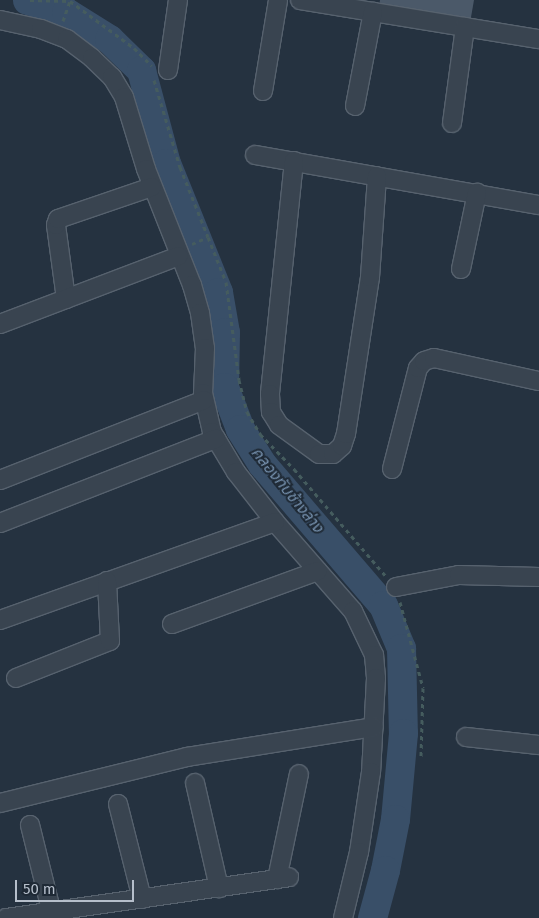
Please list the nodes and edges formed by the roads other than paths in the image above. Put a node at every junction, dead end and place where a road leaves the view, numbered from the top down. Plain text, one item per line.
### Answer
1 (178, 0) edge
2 (278, 0) edge
3 (300, 0) edge
4 (373, 12) junction
5 (0, 20) edge
6 (465, 27) junction
7 (539, 39) edge
8 (158, 71) road end
9 (263, 91) dead end
10 (355, 106) dead end
11 (452, 123) dead end
12 (255, 154) dead end
13 (294, 161) junction
14 (377, 176) junction
15 (152, 187) junction
16 (477, 193) junction
17 (539, 205) edge
18 (182, 251) junction
19 (461, 268) dead end
20 (66, 298) junction
21 (0, 324) edge
22 (539, 381) edge
23 (204, 400) junction
24 (216, 439) junction
25 (392, 469) dead end
26 (0, 480) edge
27 (274, 522) junction
28 (0, 523) edge
29 (318, 571) junction
30 (539, 577) edge
31 (107, 581) junction
32 (396, 587) road end
33 (0, 620) edge
34 (172, 624) dead end
35 (16, 678) dead end
36 (374, 727) junction
37 (466, 737) dead end
38 (539, 746) edge
39 (299, 774) dead end
40 (196, 783) dead end
41 (0, 803) edge
42 (118, 804) dead end
43 (30, 825) dead end
44 (219, 888) junction
45 (142, 899) junction
46 (51, 910) junction
47 (6, 918) edge
48 (343, 918) edge

1 - 8 street
2 - 9 street
3 - 4 street
4 - 6 street
4 - 10 street
5 - 15 street
6 - 7 street
6 - 11 street
12 - 13 street
13 - 14 street
13 - 14 street
14 - 16 street
15 - 18 street
15 - 20 street
16 - 17 street
16 - 19 street
18 - 20 street
18 - 23 street
20 - 21 street
22 - 25 street
23 - 24 street
23 - 26 street
24 - 27 street
24 - 28 street
27 - 29 street
27 - 31 street
29 - 34 street
29 - 36 street
30 - 32 street
31 - 33 street
31 - 35 street
36 - 41 street
36 - 48 street
37 - 38 street
39 - 44 street
40 - 44 street
42 - 45 street
43 - 46 street
44 - 45 street
45 - 46 street
46 - 47 street

